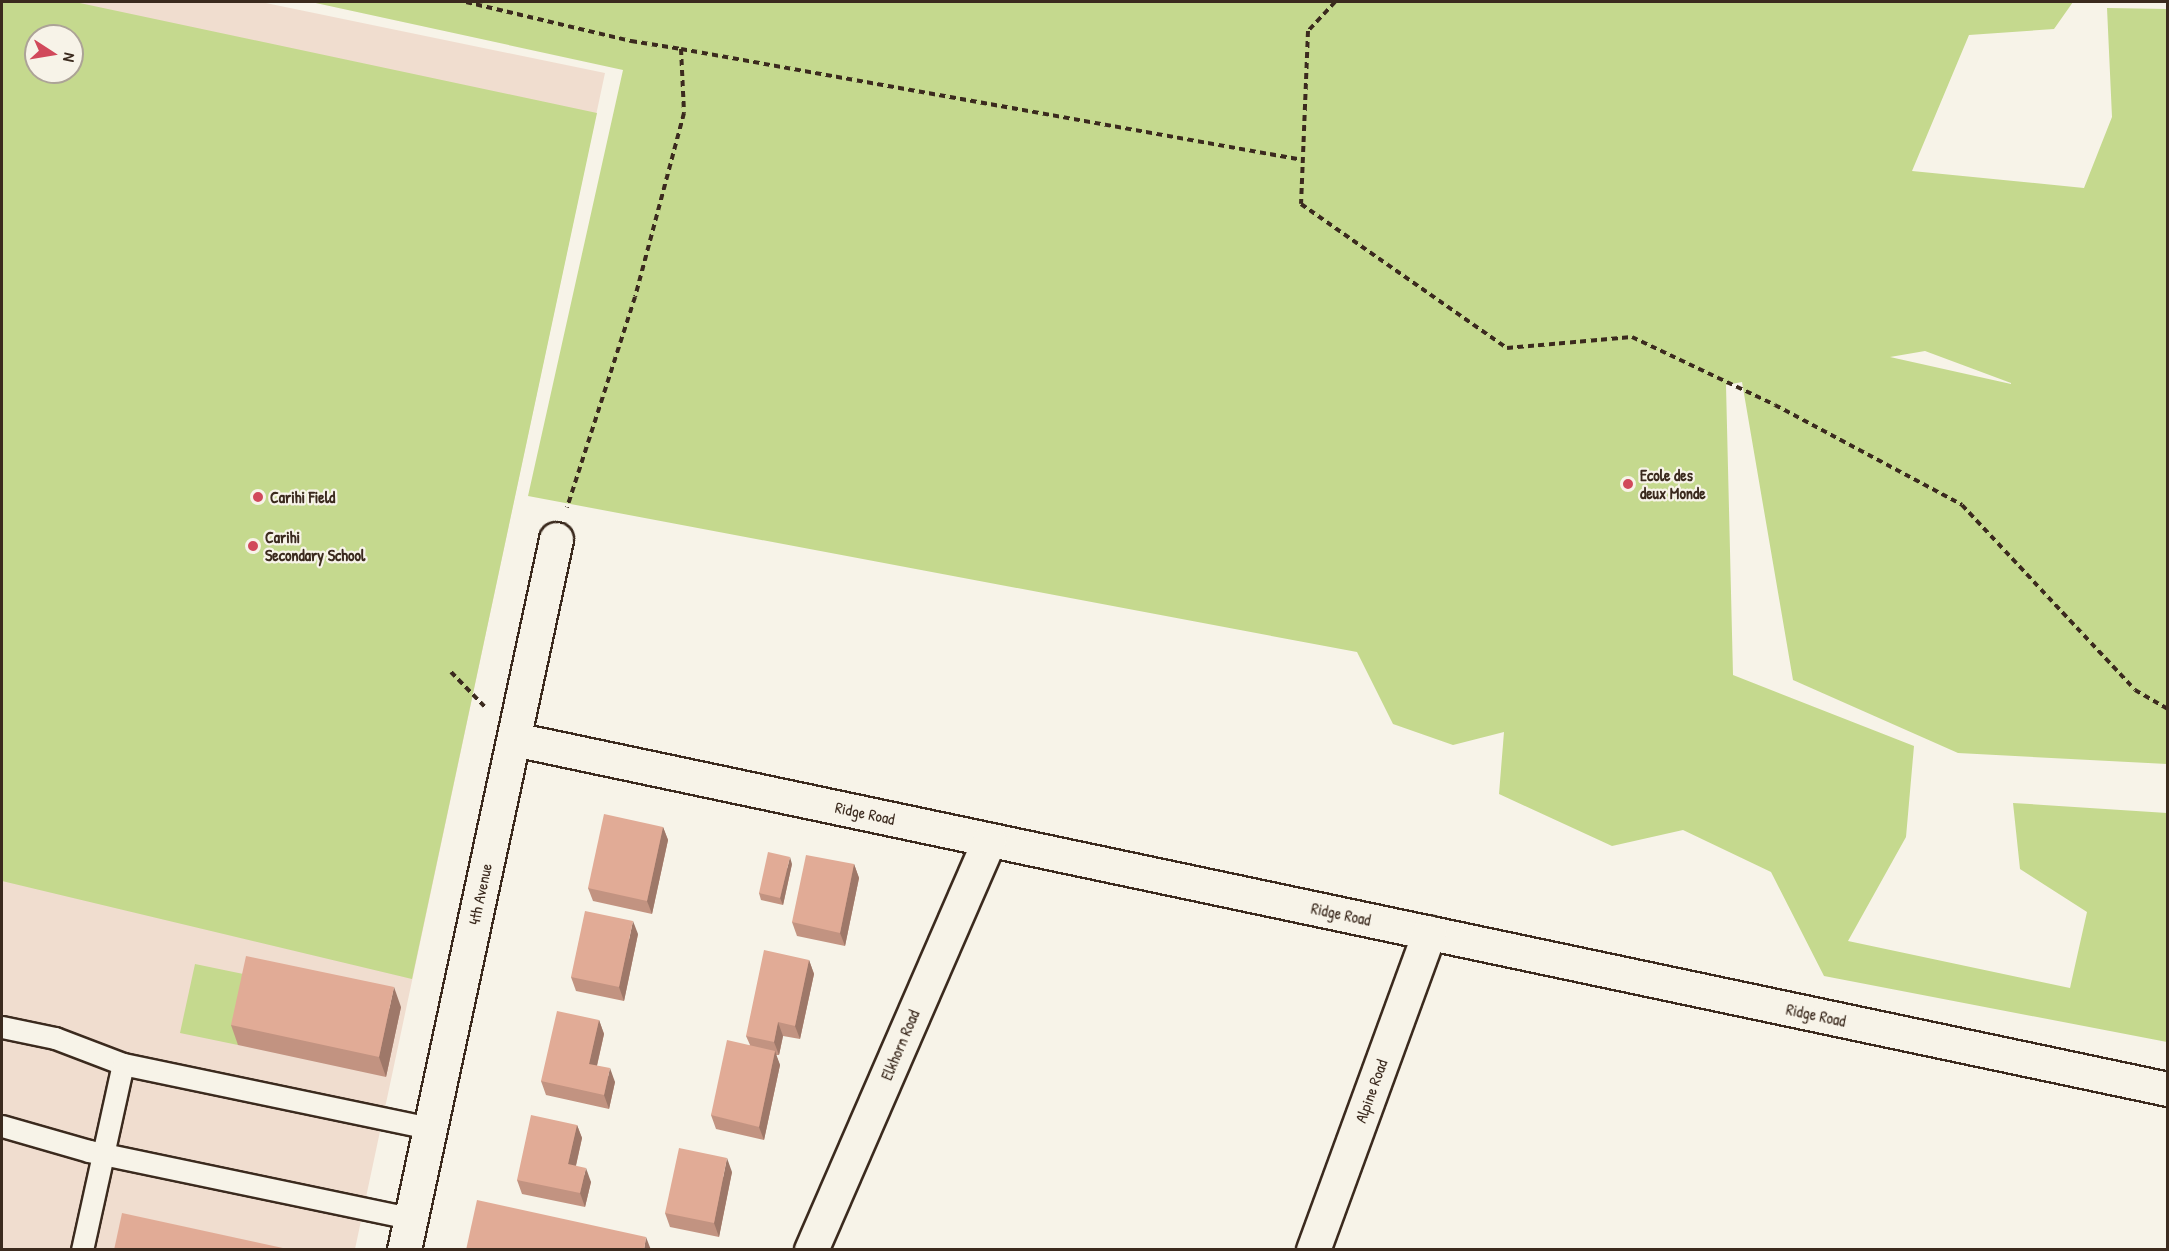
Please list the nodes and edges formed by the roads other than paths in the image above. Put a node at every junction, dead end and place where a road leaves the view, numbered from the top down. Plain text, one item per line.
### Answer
1 (556, 539) road end
2 (514, 739) junction
3 (989, 840) junction
4 (1429, 933) junction
5 (2, 1027) edge
6 (123, 1064) junction
7 (2168, 1089) edge
8 (2, 1126) edge
9 (430, 1128) junction
10 (103, 1153) junction
11 (407, 1234) edge
12 (82, 1250) edge
13 (811, 1250) edge
14 (1313, 1250) edge

1 - 2 street, 4th Avenue
2 - 3 street, Ridge Road
2 - 9 street, 4th Avenue
3 - 4 street, Ridge Road
3 - 13 street, Elkhorn Road
4 - 7 street, Ridge Road
4 - 14 street, Alpine Road
5 - 6 lane
6 - 9 lane
6 - 10 lane
8 - 10 lane
9 - 11 street, 4th Avenue
10 - 11 lane
10 - 12 lane

